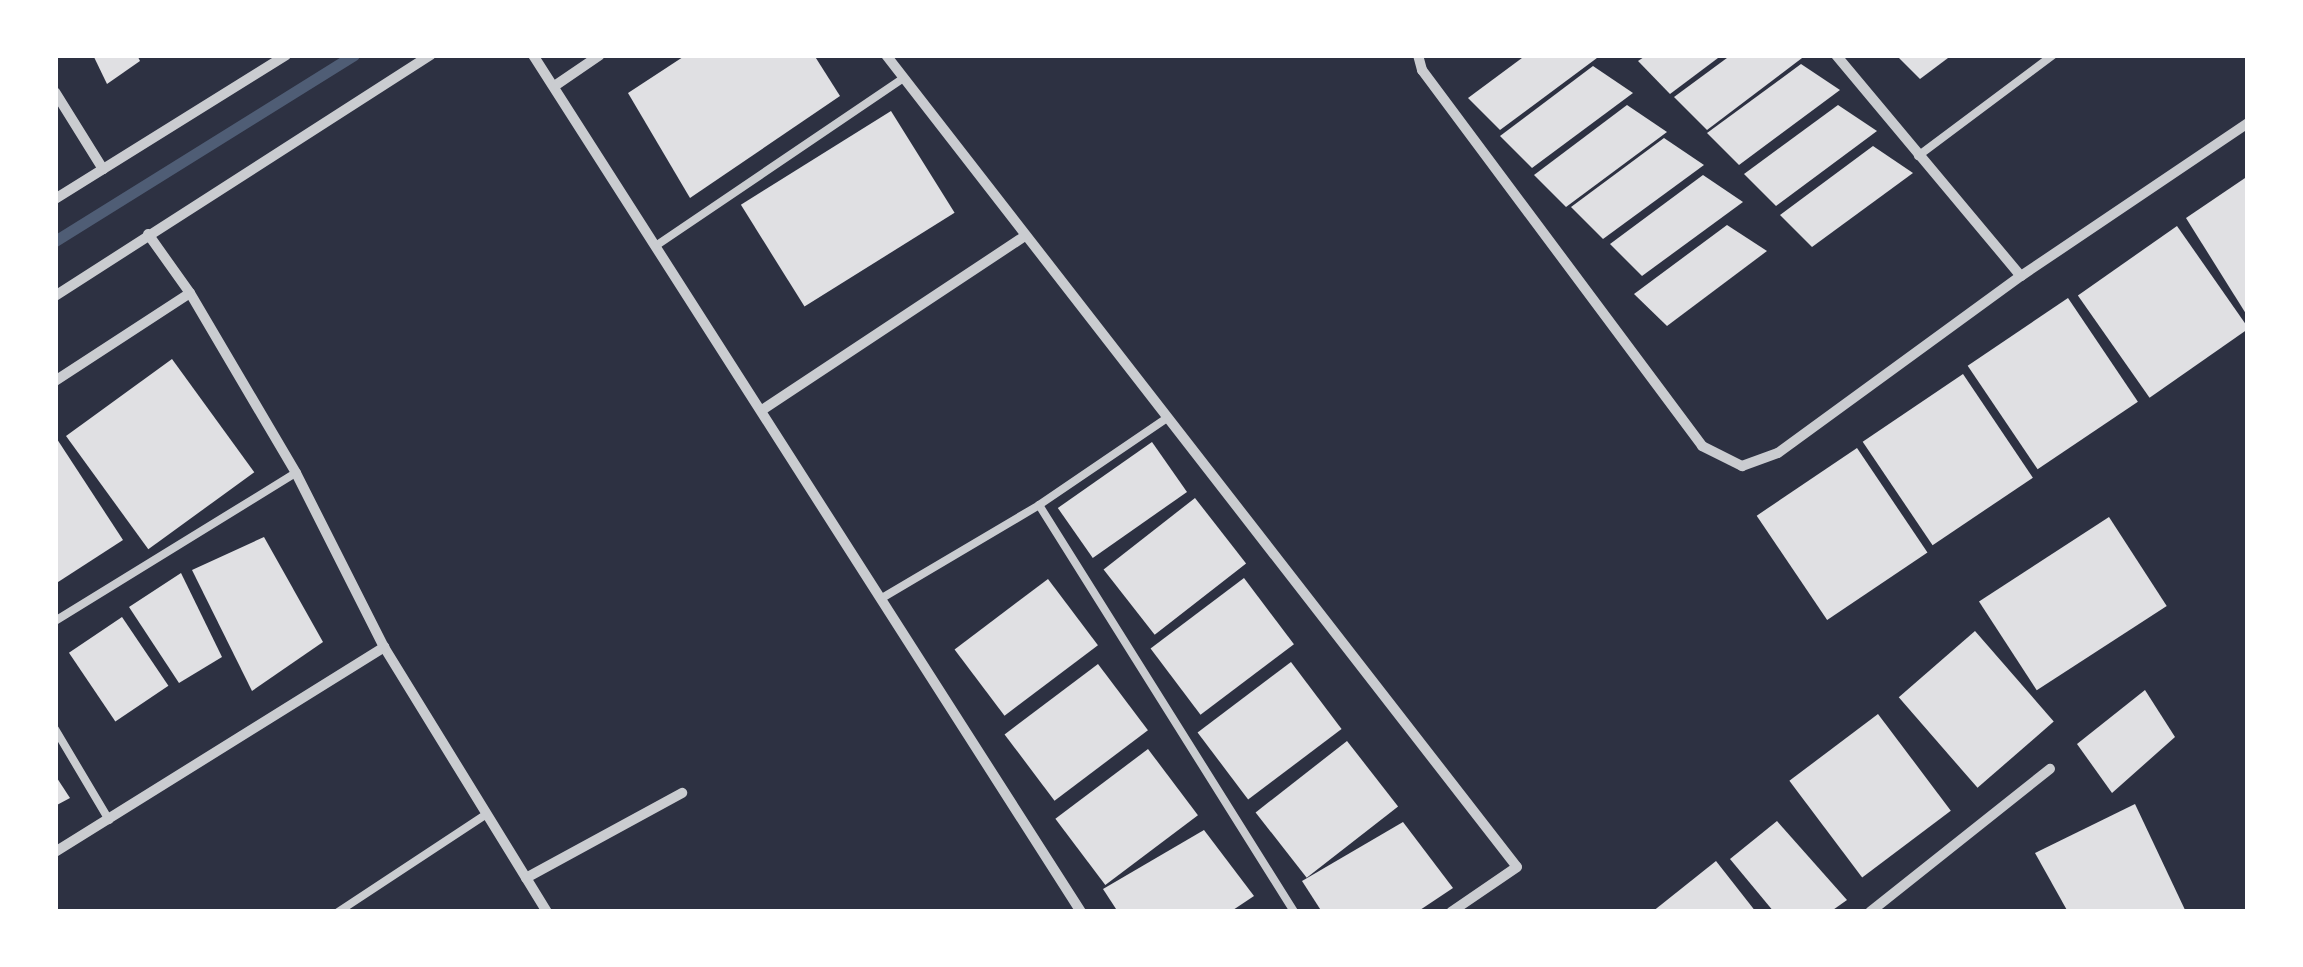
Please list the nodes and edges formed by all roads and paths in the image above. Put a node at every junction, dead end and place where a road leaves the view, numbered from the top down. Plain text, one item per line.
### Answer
1 (286, 55) edge
2 (432, 55) edge
3 (534, 55) edge
4 (600, 55) edge
5 (886, 55) edge
6 (1418, 55) edge
7 (1836, 55) edge
8 (2053, 55) edge
9 (902, 78) junction
10 (556, 85) junction
11 (55, 92) edge
12 (2248, 123) edge
13 (1918, 156) junction
14 (103, 169) junction
15 (55, 199) edge
16 (148, 234) junction
17 (1025, 236) junction
18 (658, 245) junction
19 (2021, 276) junction
20 (190, 293) junction
21 (55, 296) edge
22 (55, 380) edge
23 (762, 410) junction
24 (1167, 418) junction
25 (296, 473) junction
26 (1039, 506) junction
27 (882, 598) junction
28 (55, 621) edge
29 (384, 647) junction
30 (55, 729) edge
31 (2050, 768) dead end
32 (682, 793) dead end
33 (485, 815) junction
34 (109, 820) junction
35 (55, 852) edge
36 (526, 878) junction
37 (338, 912) edge
38 (547, 912) edge
39 (1080, 912) edge
40 (1294, 912) edge
41 (1451, 912) edge
42 (1870, 912) edge

1 - 14 street
2 - 16 street
3 - 10 street
4 - 10 street
5 - 9 street
6 - 19 street
7 - 13 street
8 - 13 lane
9 - 17 street
9 - 18 lane
10 - 18 street
11 - 14 street
12 - 19 street
13 - 19 street
14 - 15 street
16 - 20 street
16 - 21 street
17 - 23 street
17 - 24 street
18 - 23 street
20 - 22 street
20 - 25 street
23 - 27 street
24 - 26 lane
24 - 41 street
25 - 28 lane
25 - 29 street
26 - 27 lane
26 - 40 lane
27 - 39 street
29 - 33 street
29 - 34 street
30 - 34 lane
31 - 42 street
32 - 36 street
33 - 36 street
33 - 37 lane
34 - 35 street
36 - 38 street

